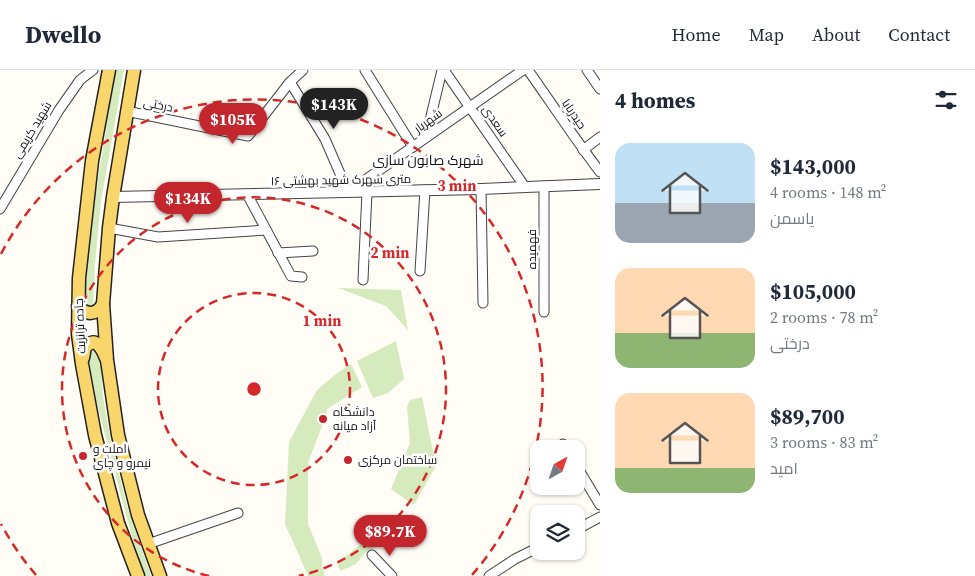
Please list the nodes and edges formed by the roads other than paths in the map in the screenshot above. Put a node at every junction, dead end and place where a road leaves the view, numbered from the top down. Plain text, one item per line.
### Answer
1 (93, 70) edge
2 (109, 70) edge
3 (134, 70) edge
4 (303, 70) edge
5 (365, 70) edge
6 (443, 70) edge
7 (523, 70) edge
8 (528, 70) edge
9 (588, 70) edge
10 (290, 82) junction
11 (600, 89) edge
12 (470, 107) junction
13 (126, 111) junction
14 (426, 137) junction
15 (600, 138) edge
16 (413, 147) junction
17 (583, 150) junction
18 (600, 172) edge
19 (600, 184) edge
20 (544, 186) junction
21 (525, 187) junction
22 (425, 190) junction
23 (481, 190) junction
24 (348, 192) junction
25 (367, 192) junction
26 (247, 194) junction
27 (113, 197) junction
28 (0, 210) edge
29 (109, 228) junction
30 (266, 230) junction
31 (313, 251) dead end
32 (278, 253) junction
33 (420, 271) dead end
34 (302, 277) dead end
35 (363, 280) dead end
36 (483, 303) dead end
37 (103, 304) junction
38 (78, 306) junction
39 (544, 312) dead end
40 (107, 360) junction
41 (82, 364) junction
42 (585, 480) edge
43 (600, 505) edge
44 (238, 514) dead end
45 (600, 517) edge
46 (585, 525) edge
47 (148, 544) junction
48 (530, 551) edge
49 (372, 555) dead end
50 (138, 576) edge
51 (160, 576) edge
52 (392, 576) edge
53 (489, 576) edge

1 - 28 street, شهید کریمی
2 - 38 main road, جاده ترانزیت
3 - 13 main road, جاده ترانزیت
4 - 10 street, درختی
5 - 16 street
6 - 12 street, سعدی
6 - 14 street
7 - 12 street, شهریار
8 - 17 street, حیدربابا
9 - 11 street
10 - 13 street, درختی
10 - 24 street
12 - 14 street, شهریار
12 - 21 street, سعدی
13 - 27 main road, جاده ترانزیت
14 - 16 street, شهریار
15 - 17 street
16 - 24 street, شهریار
17 - 18 street, حیدربابا
19 - 20 street, ۱۶ متری شهرک شهيد بهشتی
20 - 21 street, ۱۶ متری شهرک شهيد بهشتی
20 - 39 street, فهمیده
21 - 23 street, ۱۶ متری شهرک شهيد بهشتی
22 - 23 street, ۱۶ متری شهرک شهيد بهشتی
22 - 25 street, ۱۶ متری شهرک شهيد بهشتی
22 - 33 street
23 - 36 street
24 - 25 street, ۱۶ متری شهرک شهيد بهشتی
24 - 26 street, ۱۶ متری شهرک شهيد بهشتی
25 - 35 street
26 - 27 street, ۱۶ متری شهرک شهيد بهشتی
26 - 30 street
27 - 29 main road, جاده ترانزیت
29 - 30 street
29 - 37 main road, جاده ترانزیت
30 - 32 street
31 - 32 street
32 - 34 street
37 - 38 main road
37 - 40 main road, جاده ترانزیت
38 - 41 main road, جاده ترانزیت
40 - 41 main road
40 - 47 main road, جاده ترانزیت
41 - 50 main road, جاده ترانزیت
42 - 43 street
44 - 47 street
45 - 46 street
47 - 51 main road, جاده ترانزیت
48 - 53 street
49 - 52 street

